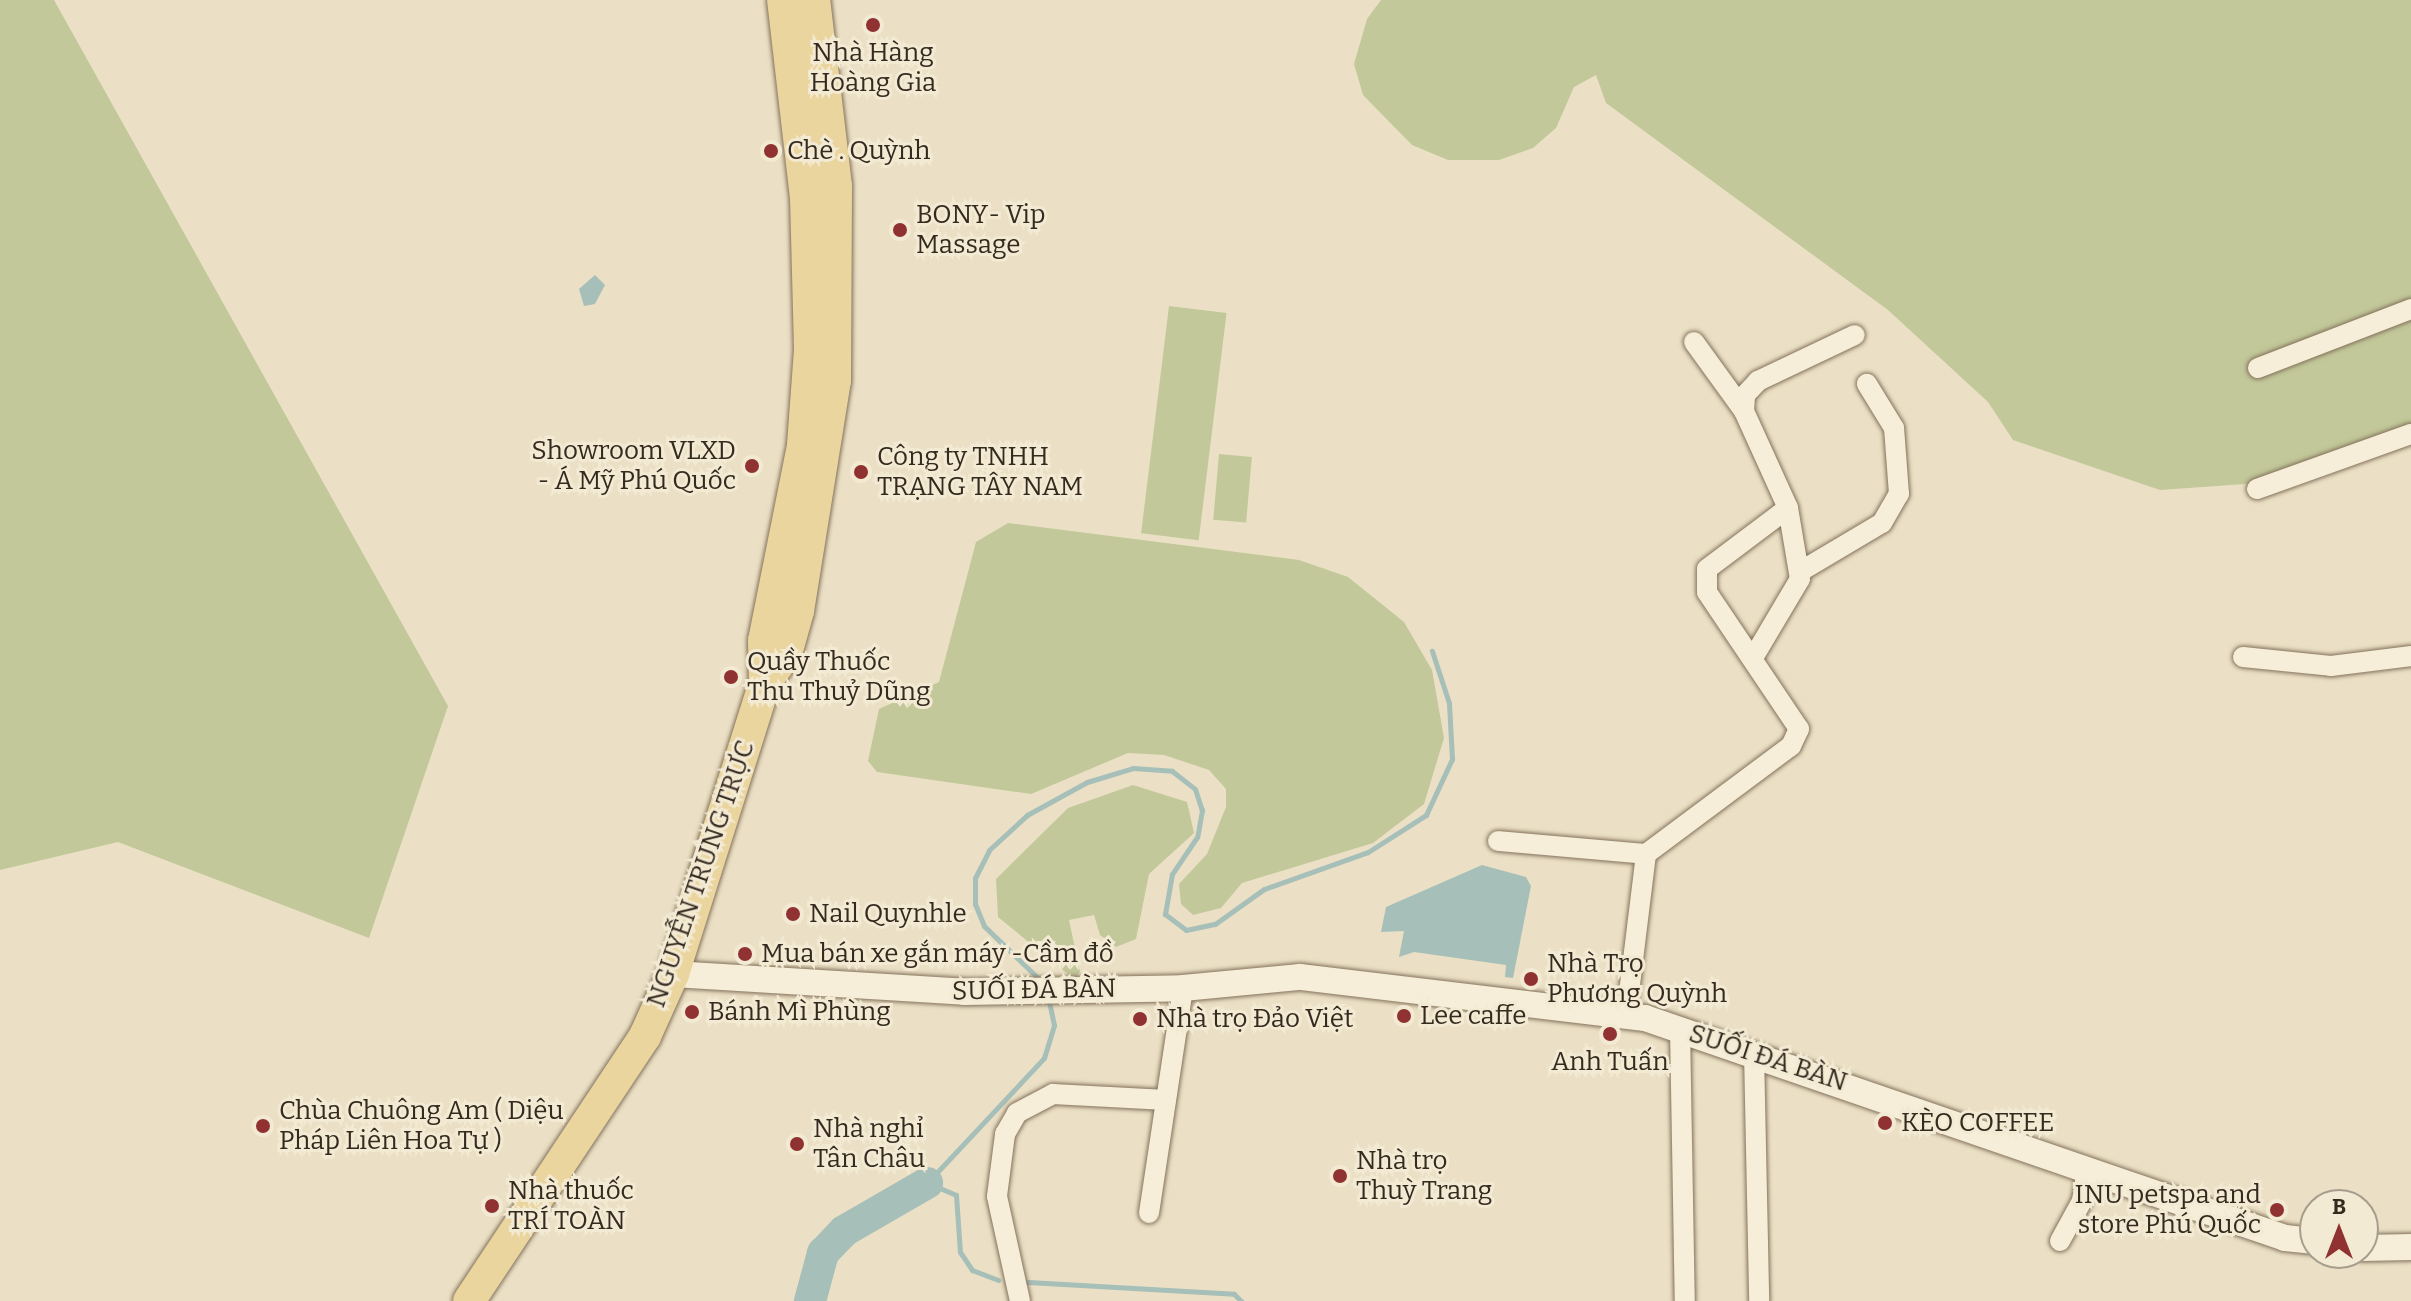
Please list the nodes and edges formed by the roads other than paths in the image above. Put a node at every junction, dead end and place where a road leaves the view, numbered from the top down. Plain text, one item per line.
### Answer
1 (783, 0) edge
2 (814, 0) edge
3 (2411, 309) edge
4 (1855, 335) dead end
5 (1694, 342) dead end
6 (2258, 368) dead end
7 (1867, 384) dead end
8 (1744, 411) junction
9 (2411, 434) edge
10 (2257, 489) dead end
11 (1788, 508) junction
12 (1801, 571) junction
13 (2411, 656) edge
14 (2243, 657) dead end
15 (1753, 658) junction
16 (765, 682) junction
17 (1498, 841) dead end
18 (1646, 854) junction
19 (673, 974) junction
20 (1183, 988) junction
21 (1626, 1017) junction
22 (1680, 1028) junction
23 (1754, 1052) junction
24 (1166, 1100) junction
25 (2087, 1170) junction
26 (1149, 1213) dead end
27 (2299, 1239) edge
28 (2060, 1241) dead end
29 (2411, 1247) edge
30 (2379, 1248) edge
31 (469, 1301) edge
32 (1020, 1301) edge
33 (1685, 1301) edge
34 (1759, 1301) edge

1 - 16 main road, NGUYỄN TRUNG TRỰC
2 - 16 main road, NGUYỄN TRUNG TRỰC
3 - 6 street
4 - 8 street
5 - 8 street
7 - 12 street
8 - 11 street
9 - 10 street
11 - 12 street
11 - 15 street
12 - 15 street
13 - 14 street
15 - 18 street
16 - 19 main road, NGUYỄN TRUNG TRỰC
17 - 18 street
18 - 21 street
19 - 20 street, SUỐI ĐÁ BÀN
19 - 31 main road, NGUYỄN TRUNG TRỰC
20 - 21 street, SUỐI ĐÁ BÀN
20 - 24 street
21 - 22 street, SUỐI ĐÁ BÀN
22 - 23 street, SUỐI ĐÁ BÀN
22 - 33 street
23 - 25 street, SUỐI ĐÁ BÀN
23 - 34 street
24 - 26 street
24 - 32 street
25 - 27 street, SUỐI ĐÁ BÀN
25 - 28 street
29 - 30 street

